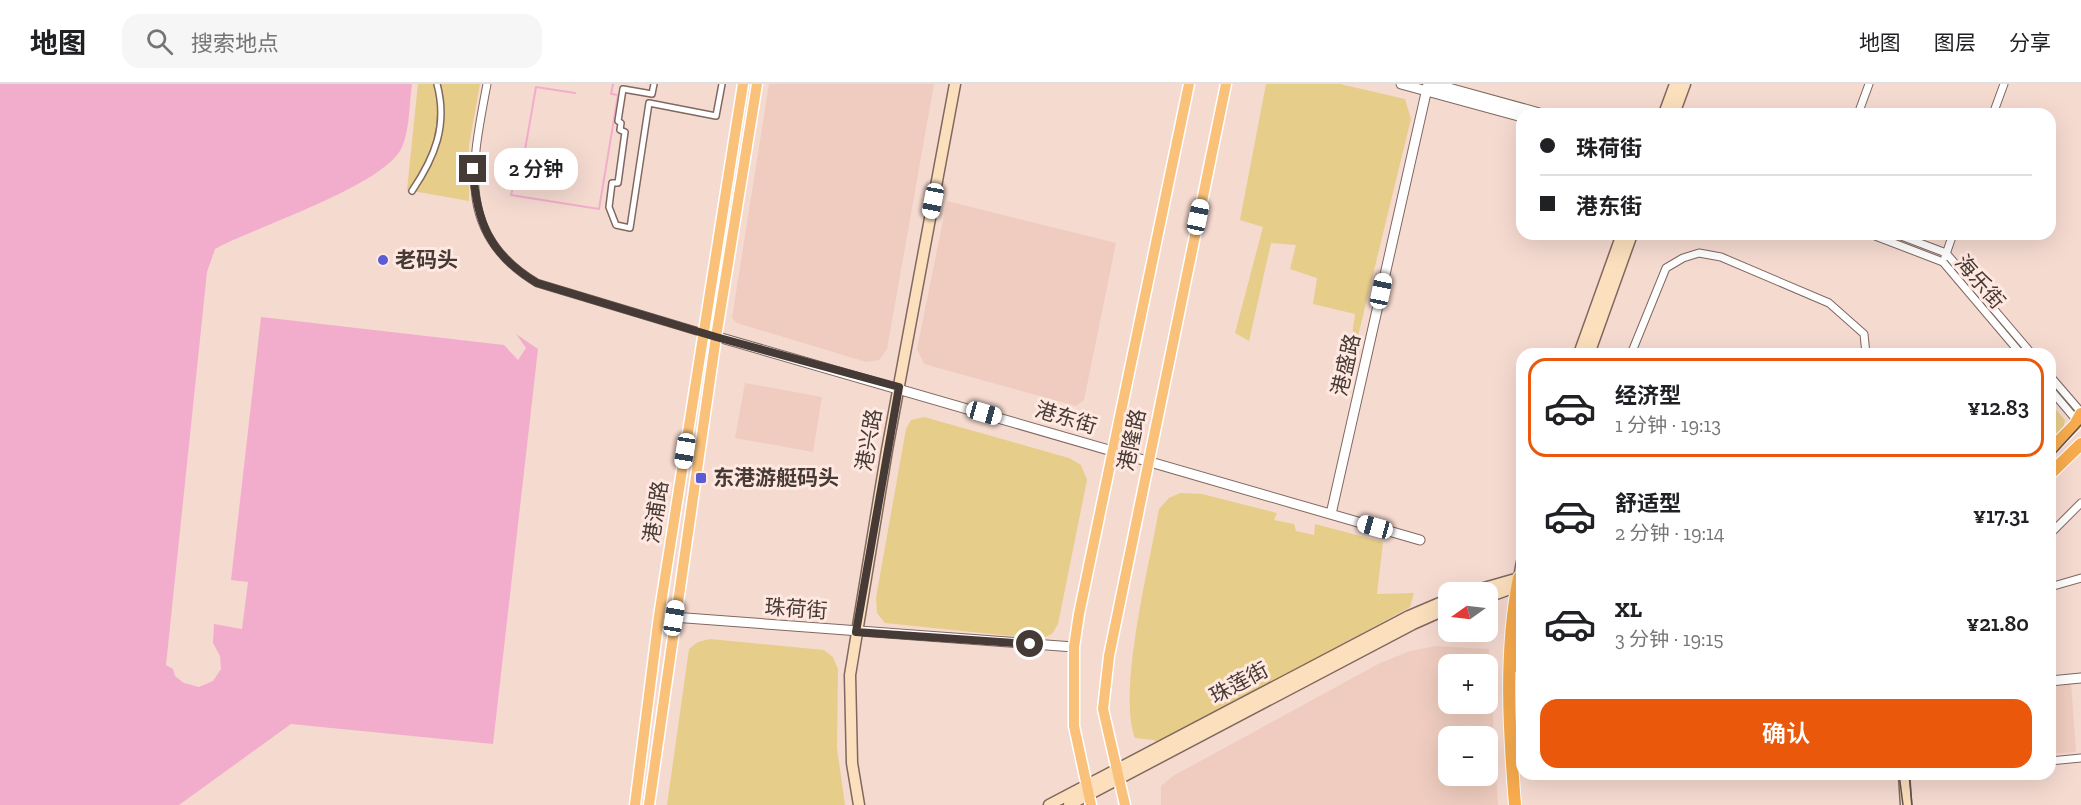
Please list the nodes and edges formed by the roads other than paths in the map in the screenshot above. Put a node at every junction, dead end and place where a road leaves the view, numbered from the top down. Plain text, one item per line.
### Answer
1 (436, 84) edge
2 (487, 84) edge
3 (654, 84) edge
4 (723, 84) edge
5 (743, 84) edge
6 (757, 84) edge
7 (955, 84) edge
8 (1189, 84) edge
9 (1226, 84) edge
10 (1401, 84) edge
11 (1675, 84) edge
12 (1685, 84) edge
13 (1869, 84) edge
14 (2004, 84) edge
15 (1430, 86) edge
16 (1519, 108) edge
17 (1666, 108) edge
18 (1676, 108) edge
19 (1860, 108) edge
20 (1995, 108) edge
21 (1516, 115) edge
22 (412, 191) dead end
23 (1620, 240) edge
24 (1630, 240) edge
25 (1886, 240) edge
26 (1912, 240) edge
27 (1951, 240) edge
28 (1946, 253) junction
29 (1943, 262) junction
30 (703, 333) junction
31 (716, 337) junction
32 (1581, 348) edge
33 (1591, 348) edge
34 (1633, 348) edge
35 (1865, 348) edge
36 (2016, 348) edge
37 (2027, 348) edge
38 (2056, 384) edge
39 (899, 387) junction
40 (2056, 395) edge
41 (2080, 418) edge
42 (2056, 444) edge
43 (2081, 444) edge
44 (1112, 451) junction
45 (1147, 461) junction
46 (2056, 468) edge
47 (2081, 503) edge
48 (1330, 514) junction
49 (2056, 528) edge
50 (1420, 540) dead end
51 (2081, 579) edge
52 (1516, 583) edge
53 (1516, 584) edge
54 (2056, 585) edge
55 (1498, 586) edge
56 (1498, 592) edge
57 (1516, 598) edge
58 (1438, 603) edge
59 (1438, 613) edge
60 (659, 616) junction
61 (674, 618) junction
62 (856, 632) junction
63 (1074, 647) junction
64 (2081, 678) edge
65 (2056, 680) edge
66 (2081, 758) edge
67 (2056, 760) edge
68 (1118, 774) junction
69 (1522, 780) edge
70 (1904, 780) edge
71 (1089, 795) edge
72 (635, 805) edge
73 (649, 805) edge
74 (859, 805) edge
75 (1049, 805) edge
76 (1069, 805) edge
77 (1125, 805) edge
78 (1515, 805) edge
79 (1523, 805) edge
80 (1906, 805) edge

1 - 22 street
2 - 30 street, 港东街
3 - 4 street
5 - 30 main road, 港浦路
6 - 31 main road, 港浦路
7 - 39 main road, 港兴路
8 - 44 main road, 港隆路
9 - 45 main road, 港隆路
10 - 15 street
11 - 17 main road
12 - 18 main road
13 - 19 street
14 - 20 street
15 - 16 street
15 - 21 street
15 - 48 street, 港盛路
23 - 32 main road
24 - 33 main road
25 - 29 street, 海乐街
26 - 28 street, 海乐街
27 - 28 street
28 - 29 street
28 - 37 street, 海乐街
29 - 36 street, 海乐街
30 - 31 street, 港东街
30 - 60 main road, 港浦路
31 - 39 street, 港东街
31 - 61 main road, 港浦路
34 - 35 street
38 - 41 street
39 - 44 street, 港东街
39 - 62 main road, 港兴路
40 - 41 street
41 - 42 highway
43 - 46 highway
44 - 45 street, 港东街
44 - 63 main road, 港隆路
45 - 48 street, 港东街
45 - 68 main road, 港隆路
47 - 49 street
48 - 50 street, 港东街
51 - 54 street
52 - 55 main road
53 - 56 main road
57 - 78 highway
58 - 68 main road, 珠莲街
59 - 68 main road, 珠莲街
60 - 61 street, 珠荷街
60 - 72 main road, 港浦路
61 - 62 street, 珠荷街
61 - 73 main road, 港浦路
62 - 63 street, 珠荷街
62 - 74 main road, 港兴路
63 - 71 main road, 港隆路
64 - 65 street
66 - 67 street
68 - 71 main road, 珠莲街
68 - 77 main road, 港隆路
69 - 79 highway
70 - 80 main road
71 - 75 main road, 珠莲街
71 - 76 main road, 珠莲街

